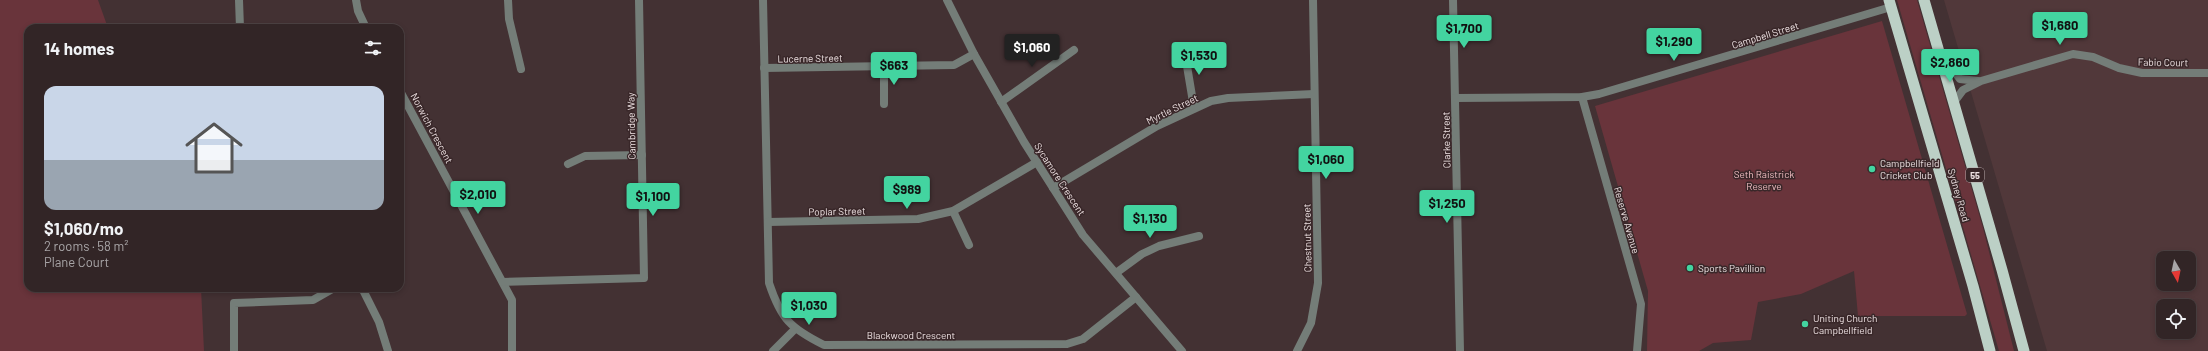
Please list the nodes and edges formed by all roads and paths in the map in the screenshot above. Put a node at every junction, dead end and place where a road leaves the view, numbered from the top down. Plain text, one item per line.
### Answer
1 (239, 0) edge
2 (356, 0) edge
3 (508, 0) edge
4 (639, 0) edge
5 (763, 0) edge
6 (947, 0) edge
7 (1313, 0) edge
8 (1453, 0) edge
9 (1924, 0) edge
10 (1890, 4) edge
11 (240, 24) edge
12 (364, 24) edge
13 (1184, 48) dead end
14 (1074, 50) dead end
15 (1939, 50) junction
16 (974, 54) junction
17 (884, 67) junction
18 (764, 68) junction
19 (521, 69) dead end
20 (2208, 73) edge
21 (1981, 81) junction
22 (1314, 94) junction
23 (1582, 97) junction
24 (404, 98) edge
25 (1455, 98) junction
26 (1001, 102) junction
27 (1954, 102) junction
28 (884, 104) dead end
29 (1194, 108) junction
30 (642, 155) junction
31 (1037, 162) junction
32 (568, 164) dead end
33 (1053, 188) junction
34 (952, 210) junction
35 (768, 222) junction
36 (1199, 236) dead end
37 (969, 245) dead end
38 (1116, 273) junction
39 (503, 282) junction
40 (327, 292) edge
41 (364, 292) edge
42 (1136, 297) junction
43 (795, 329) junction
44 (234, 351) edge
45 (388, 351) edge
46 (512, 351) edge
47 (773, 351) edge
48 (1182, 351) edge
49 (1298, 351) edge
50 (1460, 351) edge
51 (1637, 351) edge
52 (1990, 351) edge
53 (2024, 351) edge

1 - 11 street
2 - 12 street
3 - 19 street
4 - 30 street, Cambridge Way
5 - 18 street, Blackwood Crescent
6 - 16 street, Sycamore Crescent
7 - 22 street, Chestnut Street
8 - 25 street, Clarke Street
9 - 15 highway, 55
10 - 23 street, Campbell Street
10 - 52 highway, Sydney Road
13 - 29 street
14 - 26 street
15 - 21 street, Fabio Court
15 - 27 highway, 55
16 - 17 street, Lucerne Street
16 - 26 street, Sycamore Crescent
17 - 18 street, Lucerne Street
17 - 28 street
18 - 35 street, Blackwood Crescent
20 - 21 street, Fabio Court
21 - 27 street, Fabio Court
22 - 29 street, Myrtle Street
22 - 49 street, Chestnut Street
23 - 25 street, Campbell Street
23 - 51 street, Reserve Avenue
24 - 39 street, Norwich Crescent
25 - 50 street, Clarke Street
26 - 31 street, Sycamore Crescent
27 - 53 highway, 55
29 - 33 street, Myrtle Street
30 - 32 street
30 - 39 street, Cambridge Way
31 - 33 street, Sycamore Crescent
31 - 34 street, Poplar Street
33 - 38 street, Sycamore Crescent
34 - 35 street, Poplar Street
34 - 37 street
35 - 43 street, Blackwood Crescent
36 - 38 street
38 - 42 street, Sycamore Crescent
39 - 46 street, Norwich Crescent
40 - 44 street
41 - 45 street
42 - 43 street, Blackwood Crescent
42 - 48 street, Sycamore Crescent
43 - 47 street

